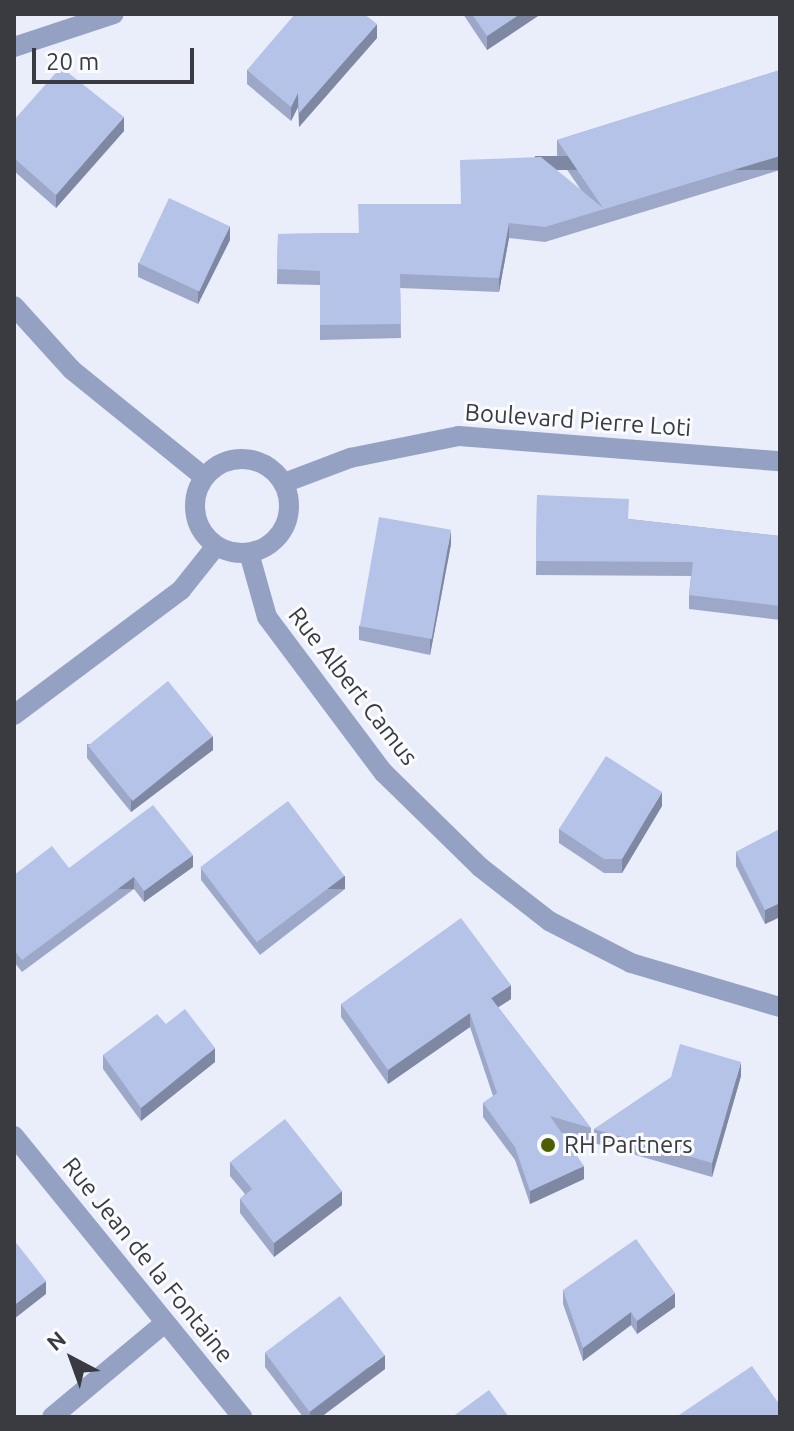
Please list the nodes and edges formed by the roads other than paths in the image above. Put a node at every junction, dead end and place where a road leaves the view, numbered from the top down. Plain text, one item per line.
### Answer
1 (114, 14) edge
2 (14, 47) edge
3 (14, 306) edge
4 (780, 461) edge
5 (204, 477) junction
6 (284, 483) junction
7 (216, 546) junction
8 (249, 553) junction
9 (14, 715) edge
10 (780, 1007) edge
11 (14, 1136) edge
12 (165, 1323) junction
13 (52, 1417) edge
14 (242, 1417) edge

1 - 2 street
3 - 5 street
4 - 6 street, Boulevard Pierre Loti
5 - 6 street
5 - 7 street
6 - 8 street
7 - 8 street
7 - 9 street
8 - 10 street, Rue Albert Camus
11 - 12 street, Rue Jean de la Fontaine
12 - 13 street
12 - 14 street, Rue Jean de la Fontaine

